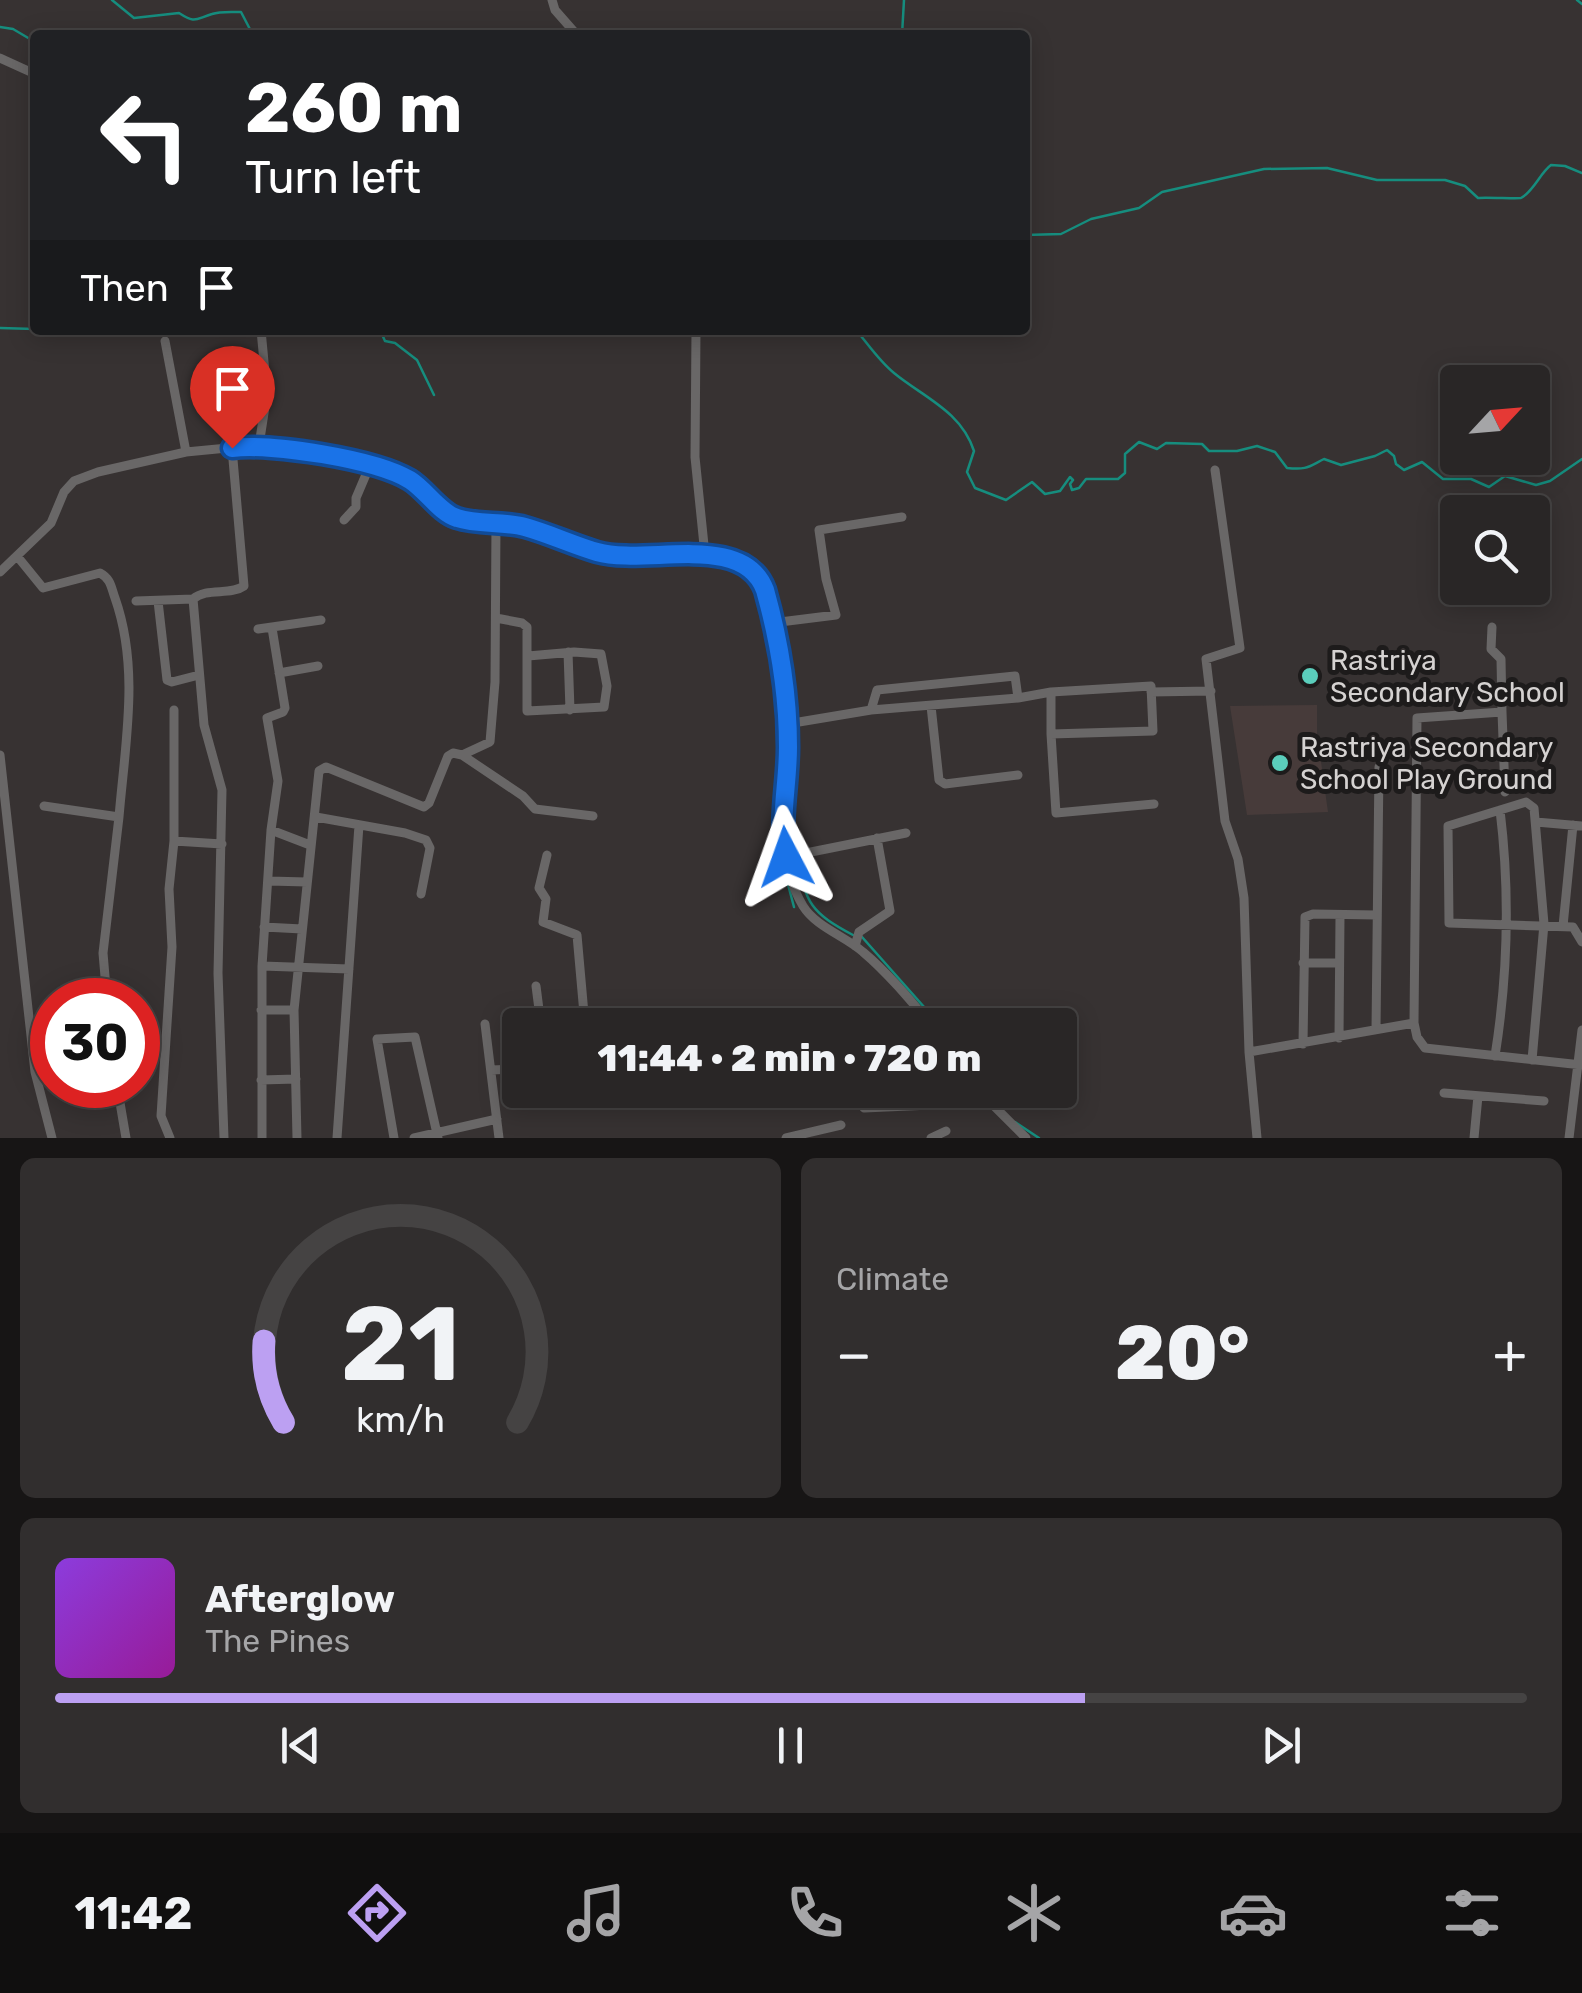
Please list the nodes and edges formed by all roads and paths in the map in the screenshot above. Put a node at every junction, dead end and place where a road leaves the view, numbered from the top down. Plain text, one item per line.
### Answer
1 (552, 0) edge
2 (573, 30) edge
3 (0, 58) edge
4 (30, 72) edge
5 (261, 335) edge
6 (696, 335) edge
7 (165, 341) dead end
8 (259, 445) junction
9 (232, 448) junction
10 (186, 452) junction
11 (370, 465) junction
12 (1215, 470) dead end
13 (902, 517) dead end
14 (344, 520) dead end
15 (496, 522) junction
16 (705, 555) junction
17 (17, 556) junction
18 (0, 572) edge
19 (193, 599) junction
20 (158, 601) junction
21 (136, 602) dead end
22 (496, 618) junction
23 (321, 620) dead end
24 (772, 623) junction
25 (1492, 626) dead end
26 (272, 628) junction
27 (258, 629) dead end
28 (568, 652) junction
29 (528, 656) junction
30 (318, 666) dead end
31 (279, 673) junction
32 (199, 675) junction
33 (1211, 691) junction
34 (1051, 692) junction
35 (1151, 692) junction
36 (1018, 698) junction
37 (931, 706) junction
38 (174, 710) dead end
39 (570, 710) junction
40 (872, 710) junction
41 (1502, 712) junction
42 (787, 724) junction
43 (1051, 734) junction
44 (0, 755) edge
45 (462, 756) junction
46 (1379, 767) dead end
47 (1018, 775) dead end
48 (1505, 792) dead end
49 (1154, 804) dead end
50 (44, 806) dead end
51 (1500, 810) junction
52 (593, 816) dead end
53 (120, 817) junction
54 (316, 818) junction
55 (1536, 822) junction
56 (359, 825) junction
57 (1578, 825) edge
58 (271, 830) junction
59 (906, 833) dead end
60 (877, 838) junction
61 (174, 841) junction
62 (222, 844) junction
63 (310, 845) junction
64 (547, 855) dead end
65 (786, 857) junction
66 (269, 881) junction
67 (307, 882) junction
68 (422, 894) dead end
69 (1377, 915) junction
70 (1340, 916) junction
71 (1507, 924) junction
72 (1544, 924) junction
73 (1562, 926) junction
74 (264, 927) junction
75 (302, 929) junction
76 (1582, 942) edge
77 (854, 946) junction
78 (1339, 963) junction
79 (1303, 964) junction
80 (262, 966) junction
81 (298, 966) junction
82 (349, 969) junction
83 (106, 978) edge
84 (536, 986) dead end
85 (539, 1008) edge
86 (583, 1008) edge
87 (914, 1008) edge
88 (261, 1010) junction
89 (294, 1010) junction
90 (485, 1024) dead end
91 (1414, 1024) junction
92 (1376, 1029) junction
93 (1582, 1030) edge
94 (1338, 1038) junction
95 (1303, 1044) junction
96 (1249, 1052) junction
97 (1496, 1056) junction
98 (1532, 1060) junction
99 (1579, 1065) edge
100 (491, 1070) junction
101 (502, 1070) edge
102 (296, 1078) junction
103 (261, 1080) junction
104 (1444, 1093) dead end
105 (1478, 1096) junction
106 (1544, 1102) dead end
107 (121, 1108) edge
108 (995, 1108) edge
109 (497, 1119) junction
110 (841, 1125) dead end
111 (946, 1131) dead end
112 (438, 1135) edge
113 (52, 1138) edge
114 (126, 1138) edge
115 (170, 1138) edge
116 (224, 1138) edge
117 (262, 1138) edge
118 (297, 1138) edge
119 (337, 1138) edge
120 (394, 1138) edge
121 (414, 1138) edge
122 (500, 1138) edge
123 (786, 1138) edge
124 (931, 1138) edge
125 (1026, 1138) edge
126 (1257, 1138) edge
127 (1474, 1138) edge
128 (1569, 1138) edge

1 - 2 street
3 - 4 street
5 - 8 street
6 - 16 street
7 - 10 street
8 - 9 street
8 - 11 street
9 - 10 street
9 - 19 street
10 - 17 street
11 - 14 street
11 - 15 street
12 - 33 street
13 - 24 street
15 - 16 street
15 - 22 street
16 - 24 street
17 - 18 street
17 - 53 street
19 - 20 street
19 - 32 street
20 - 21 street
20 - 32 street
22 - 29 street
22 - 45 street
23 - 26 street
24 - 42 street
25 - 41 street
26 - 27 street
26 - 31 street
28 - 29 street
28 - 39 street
28 - 39 street
29 - 39 street
30 - 31 street
31 - 58 street
32 - 62 street
33 - 35 street
33 - 96 street
34 - 35 street
34 - 36 street
34 - 43 street
35 - 43 street
36 - 37 street
36 - 40 street
37 - 40 street
37 - 47 street
38 - 61 street
40 - 42 street
41 - 48 street
41 - 91 street
42 - 65 street
43 - 49 street
44 - 113 street
45 - 52 street
45 - 54 street
46 - 69 street
50 - 53 street
51 - 55 street
51 - 71 street
51 - 71 street
53 - 83 street
54 - 56 street
54 - 63 street
55 - 57 street
55 - 72 street
56 - 68 street
56 - 82 street
57 - 73 street
58 - 63 street
58 - 66 street
59 - 60 street
60 - 65 street
60 - 77 street
61 - 62 street
61 - 115 street
62 - 116 street
63 - 67 street
64 - 86 street
65 - 77 street
66 - 67 street
66 - 74 street
67 - 75 street
69 - 70 street
69 - 92 street
70 - 78 street
70 - 79 street
71 - 72 street
71 - 97 street
72 - 73 street
72 - 98 street
73 - 76 street
74 - 75 street
74 - 80 street
75 - 81 street
77 - 87 street
78 - 79 street
78 - 94 street
79 - 95 street
80 - 81 street
80 - 88 street
81 - 82 street
81 - 89 street
82 - 119 street
84 - 85 street
88 - 89 street
88 - 103 street
89 - 102 street
90 - 100 street
91 - 92 street
91 - 97 street
92 - 94 street
93 - 99 street
94 - 95 street
95 - 96 street
96 - 126 street
97 - 98 street
98 - 99 street
99 - 128 street
100 - 101 street
100 - 109 street
102 - 103 street
102 - 118 street
103 - 117 street
104 - 105 street
105 - 106 street
105 - 127 street
107 - 114 street
108 - 125 street
109 - 112 street
109 - 122 street
110 - 123 street
111 - 124 street
112 - 120 street
112 - 121 street

